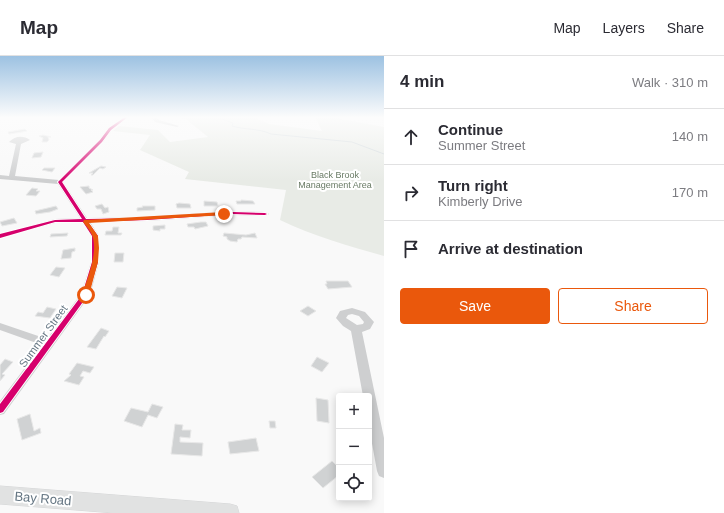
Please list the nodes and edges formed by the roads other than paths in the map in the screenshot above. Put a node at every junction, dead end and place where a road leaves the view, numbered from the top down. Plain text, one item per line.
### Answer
1 (102, 138) edge
2 (19, 143) dead end
3 (0, 177) edge
4 (12, 177) junction
5 (60, 182) junction
6 (265, 214) dead end
7 (86, 222) junction
8 (0, 236) edge
9 (0, 326) edge
10 (356, 329) dead end
11 (49, 344) junction
12 (0, 410) edge
13 (384, 471) edge
14 (0, 495) edge
15 (230, 513) edge

1 - 5 street
2 - 4 street
3 - 4 street
4 - 5 street
5 - 7 street, Summer Street
6 - 7 street
7 - 8 street
7 - 11 street, Summer Street
9 - 11 street
10 - 13 street
11 - 12 street, Summer Street
14 - 15 main road, Bay Road

